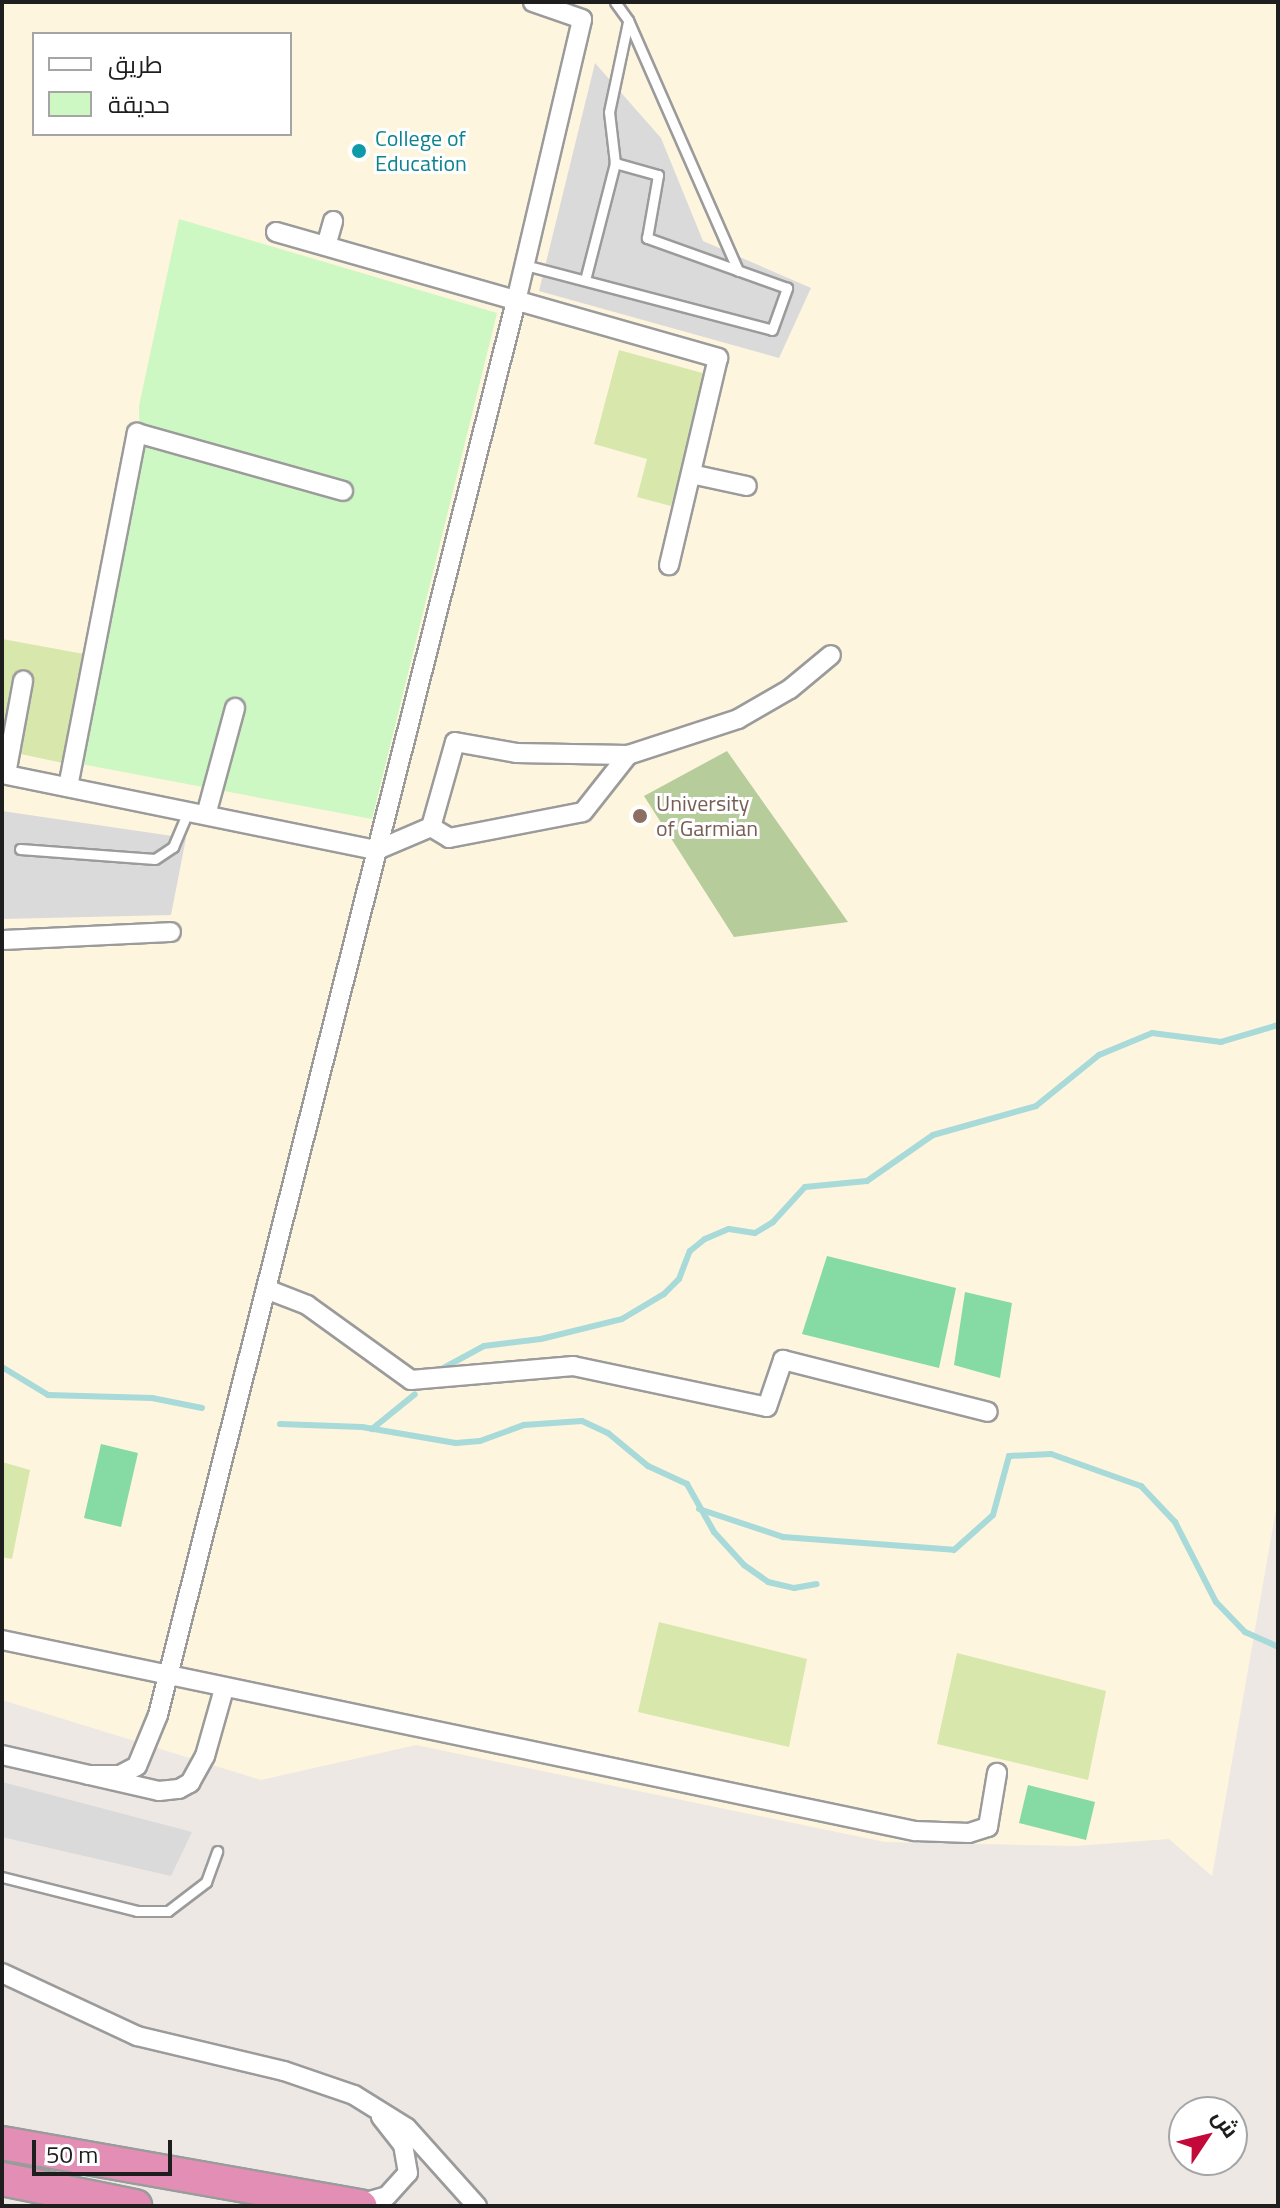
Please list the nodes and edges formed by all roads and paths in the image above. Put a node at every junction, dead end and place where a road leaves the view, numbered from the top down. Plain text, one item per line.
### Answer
1 (533, 2) edge
2 (615, 2) edge
3 (585, 10) edge
4 (628, 20) junction
5 (615, 163) junction
6 (333, 221) dead end
7 (276, 232) dead end
8 (326, 246) junction
9 (525, 265) junction
10 (738, 271) junction
11 (585, 280) junction
12 (517, 297) junction
13 (691, 474) junction
14 (747, 486) dead end
15 (343, 491) dead end
16 (669, 565) dead end
17 (831, 655) dead end
18 (23, 681) dead end
19 (235, 708) dead end
20 (628, 755) junction
21 (4, 774) edge
22 (68, 787) junction
23 (197, 813) junction
24 (431, 827) junction
25 (20, 849) dead end
26 (377, 850) junction
27 (171, 932) dead end
28 (2, 940) edge
29 (266, 1289) junction
30 (988, 1412) dead end
31 (2, 1640) edge
32 (167, 1678) junction
33 (224, 1689) junction
34 (2, 1755) edge
35 (997, 1773) dead end
36 (88, 1775) junction
37 (217, 1851) dead end
38 (2, 1877) edge
39 (2, 1973) edge
40 (354, 2095) junction
41 (2, 2143) edge
42 (2, 2179) edge
43 (135, 2206) edge
44 (358, 2206) edge
45 (477, 2206) edge

1 - 3 street
2 - 4 lane
3 - 9 street
4 - 5 lane
4 - 10 lane
5 - 10 lane
5 - 11 lane
6 - 8 street
7 - 8 street
8 - 12 street
9 - 11 lane
9 - 12 street
10 - 11 lane
12 - 13 street
12 - 26 street
13 - 14 street
13 - 16 street
15 - 22 street
17 - 20 street
18 - 21 street
19 - 23 street
20 - 24 street
20 - 24 street
21 - 22 street
22 - 23 street
23 - 25 lane
23 - 26 street
24 - 26 street
26 - 29 street
27 - 28 street
29 - 30 street
29 - 32 street
31 - 32 street
32 - 33 street
32 - 36 street
33 - 35 street
33 - 36 street
34 - 36 street
37 - 38 lane
39 - 40 street
40 - 44 street
40 - 45 street
41 - 44 highway
42 - 43 highway

